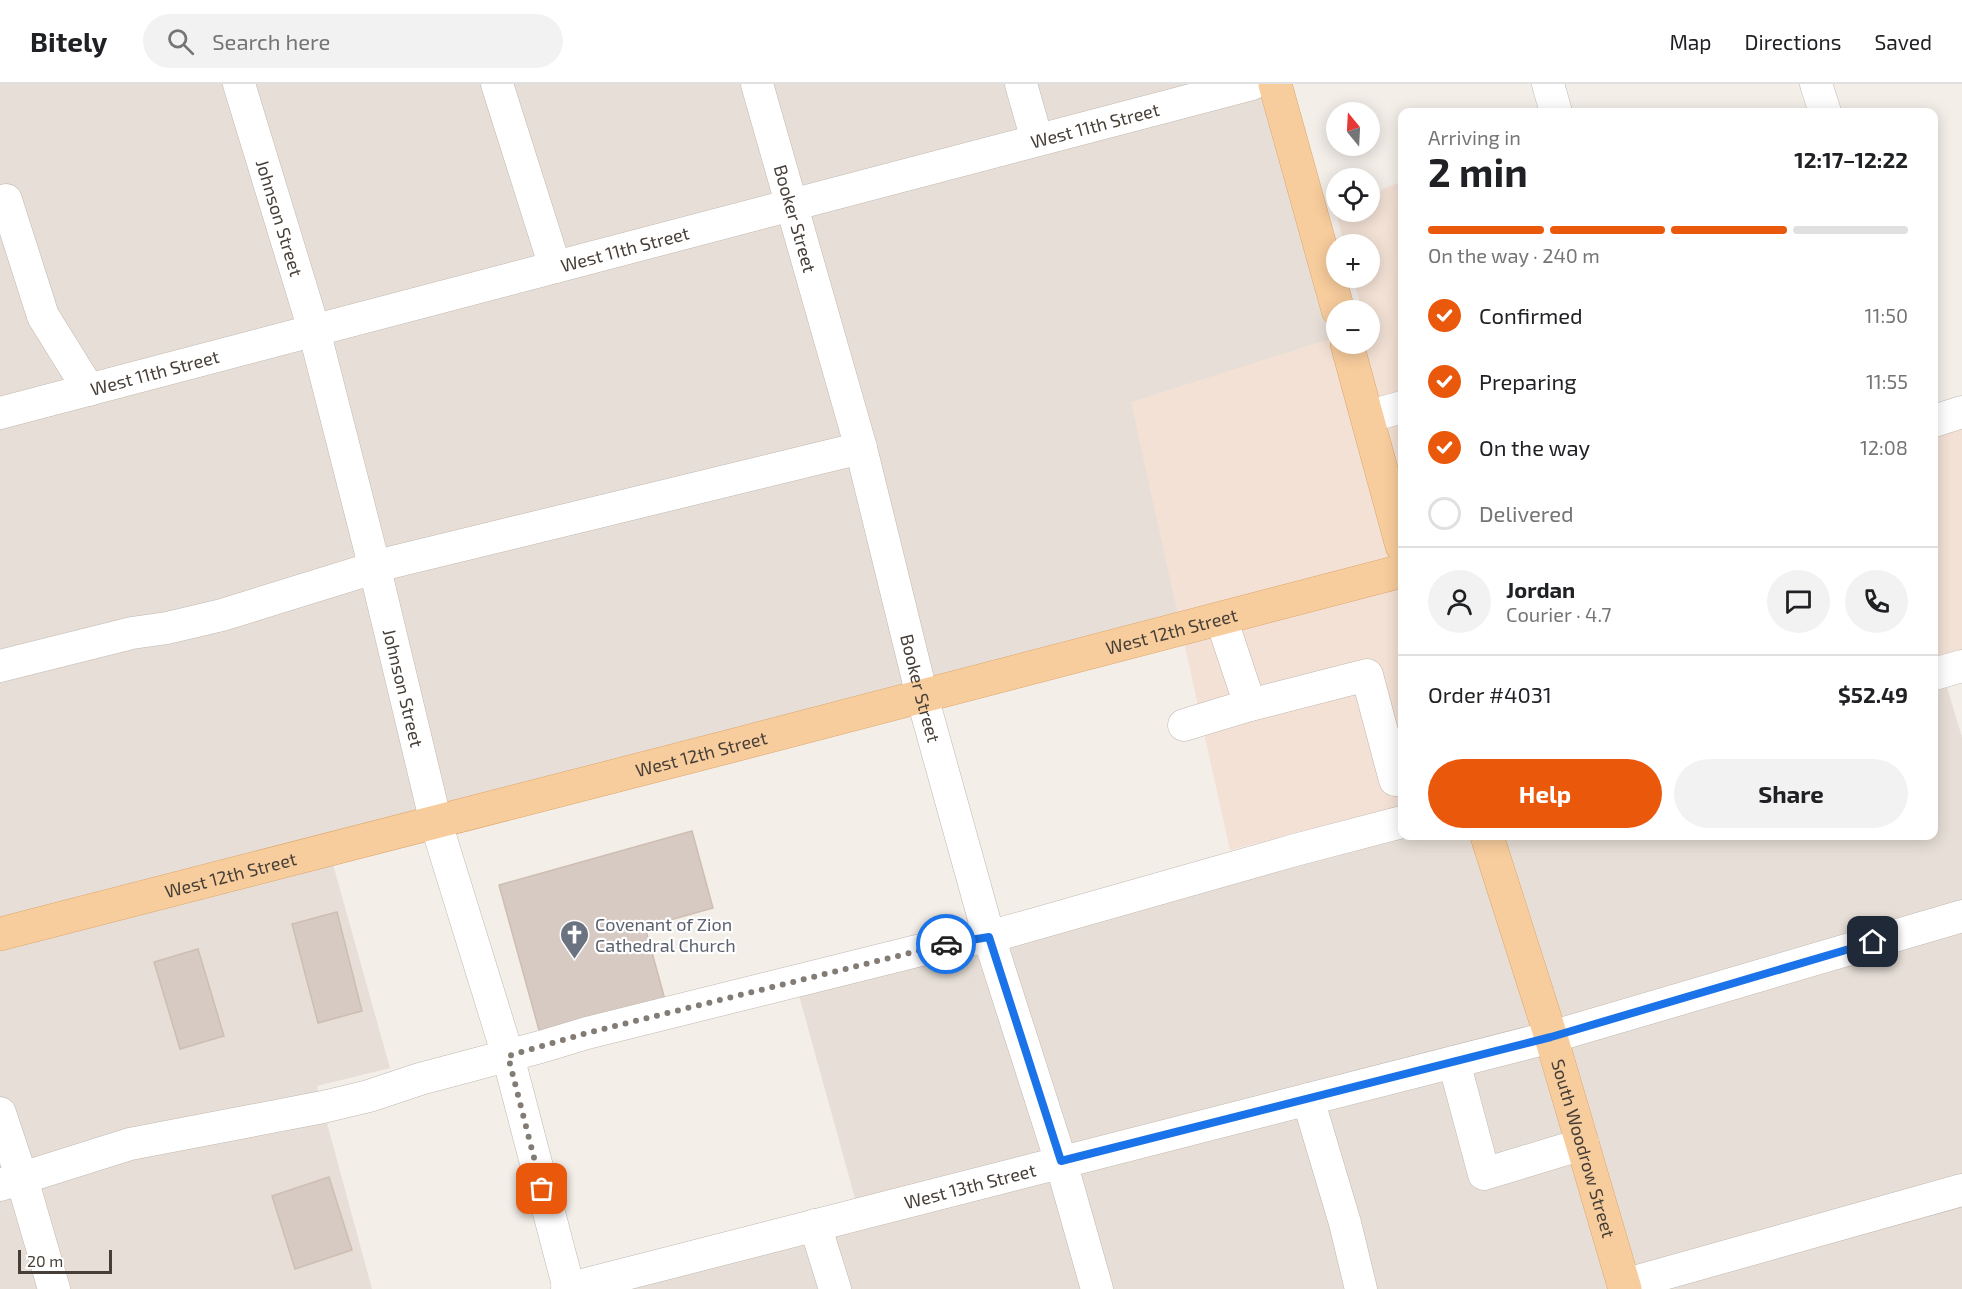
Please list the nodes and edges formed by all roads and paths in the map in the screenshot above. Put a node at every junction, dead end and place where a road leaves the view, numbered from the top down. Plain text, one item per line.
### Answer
1 (239, 84) edge
2 (497, 84) edge
3 (757, 84) edge
4 (1021, 84) edge
5 (1252, 84) edge
6 (1275, 84) edge
7 (1548, 84) edge
8 (1816, 84) edge
9 (1555, 108) edge
10 (1824, 108) edge
11 (1037, 140) junction
12 (6, 200) dead end
13 (791, 205) junction
14 (555, 267) junction
15 (1335, 300) edge
16 (314, 330) junction
17 (1350, 354) edge
18 (89, 390) junction
19 (1398, 408) edge
20 (1962, 412) edge
21 (0, 413) edge
22 (1367, 417) junction
23 (1938, 420) edge
24 (861, 448) junction
25 (1397, 503) edge
26 (375, 569) junction
27 (1398, 572) edge
28 (1221, 618) junction
29 (0, 666) edge
30 (1962, 666) edge
31 (1938, 673) edge
32 (922, 696) junction
33 (1250, 705) junction
34 (1184, 725) dead end
35 (1398, 779) edge
36 (436, 823) junction
37 (1398, 823) edge
38 (1488, 840) edge
39 (1962, 916) edge
40 (0, 934) edge
41 (989, 937) junction
42 (1551, 1037) junction
43 (508, 1056) junction
44 (1454, 1062) junction
45 (1308, 1100) junction
46 (0, 1113) edge
47 (1583, 1144) junction
48 (1061, 1161) junction
49 (11, 1182) edge
50 (1962, 1190) edge
51 (815, 1225) junction
52 (1625, 1287) edge
53 (54, 1289) edge
54 (568, 1289) edge
55 (835, 1289) edge
56 (1097, 1289) edge
57 (1361, 1289) edge

1 - 16 street, Johnson Street
2 - 14 street
3 - 13 street, Booker Street
4 - 11 street
5 - 11 street, West 11th Street
6 - 15 main road
7 - 9 street
8 - 10 street
11 - 13 street, West 11th Street
12 - 18 street
13 - 14 street, West 11th Street
13 - 24 street, Booker Street
14 - 16 street, West 11th Street
16 - 18 street, West 11th Street
16 - 26 street, Johnson Street
17 - 22 main road
18 - 21 street, West 11th Street
19 - 22 street
20 - 23 street
22 - 25 main road
24 - 26 street
24 - 32 street, Booker Street
26 - 29 street
26 - 36 street, Johnson Street
27 - 28 main road, West 12th Street
28 - 32 main road, West 12th Street
28 - 33 street
30 - 31 street
32 - 36 main road, West 12th Street
32 - 41 street, Booker Street
33 - 34 street
33 - 35 street
36 - 40 main road, West 12th Street
36 - 43 street, Johnson Street
37 - 41 street
38 - 42 main road, South Woodrow Street
39 - 42 street, West 13th Street
41 - 43 street
41 - 48 street, Booker Street
42 - 44 street, West 13th Street
42 - 47 main road, South Woodrow Street
43 - 49 street
43 - 54 street, Johnson Street
44 - 45 street, West 13th Street
44 - 47 street
45 - 48 street, West 13th Street
45 - 57 street
46 - 49 street
47 - 52 main road, South Woodrow Street
48 - 51 street, West 13th Street
48 - 56 street, Booker Street
49 - 53 street
50 - 52 street
51 - 54 street, West 13th Street
51 - 55 street

